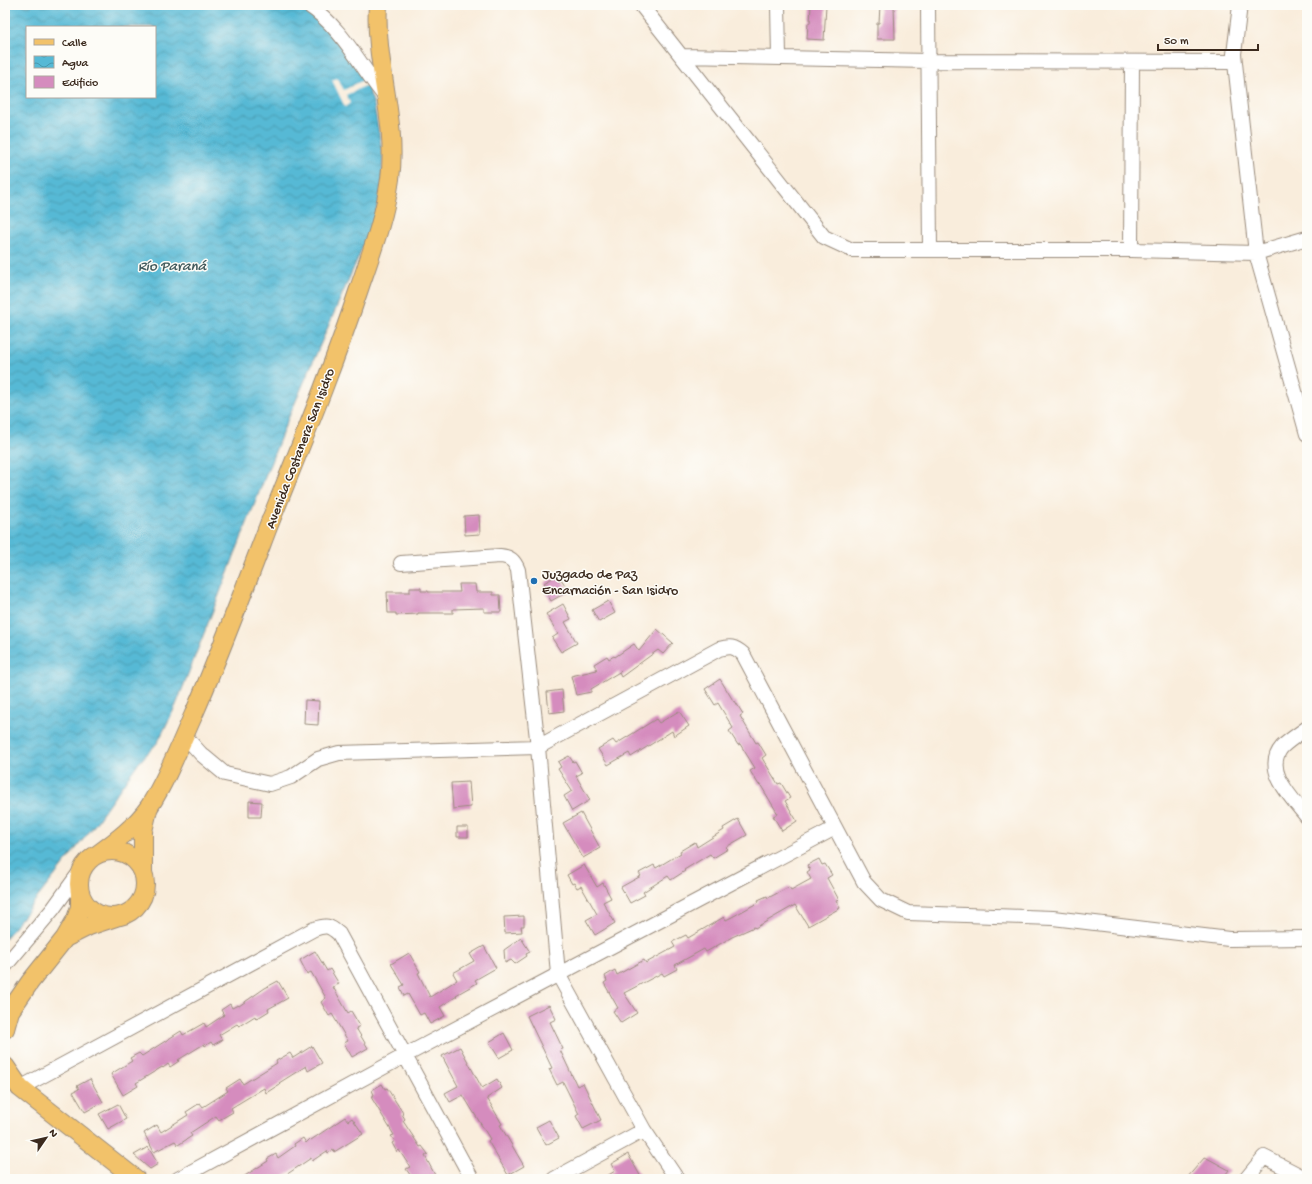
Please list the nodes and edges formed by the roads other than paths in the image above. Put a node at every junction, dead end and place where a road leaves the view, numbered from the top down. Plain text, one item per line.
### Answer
1 (308, 5) edge
2 (378, 5) edge
3 (641, 5) edge
4 (778, 5) edge
5 (928, 5) edge
6 (1240, 5) edge
7 (683, 56) junction
8 (779, 58) junction
9 (928, 61) junction
10 (1132, 62) junction
11 (1235, 62) junction
12 (387, 99) junction
13 (1307, 238) edge
14 (930, 250) junction
15 (1131, 250) junction
16 (1256, 253) junction
17 (1307, 434) edge
18 (401, 563) dead end
19 (1307, 728) edge
20 (184, 735) junction
21 (538, 747) junction
22 (148, 809) junction
23 (1307, 817) edge
24 (835, 828) junction
25 (98, 854) junction
26 (82, 870) junction
27 (143, 872) junction
28 (80, 892) junction
29 (118, 916) junction
30 (65, 938) junction
31 (1307, 938) edge
32 (5, 966) edge
33 (558, 974) junction
34 (5, 1029) edge
35 (406, 1055) junction
36 (5, 1066) edge
37 (20, 1088) junction
38 (644, 1130) junction
39 (136, 1179) edge
40 (178, 1179) edge
41 (472, 1179) edge
42 (554, 1179) edge
43 (677, 1179) edge
44 (1246, 1179) edge
45 (1307, 1179) edge

1 - 12 street
2 - 12 main road, Avenida Costanera San Isidro
3 - 7 street
4 - 8 street
5 - 9 street
6 - 11 street
7 - 8 street
7 - 14 street
8 - 9 street
9 - 10 street
9 - 14 street
10 - 11 street
10 - 15 street
11 - 16 street
12 - 20 main road, Avenida Costanera San Isidro
13 - 16 street
14 - 15 street
15 - 16 street
16 - 17 street
18 - 21 street
19 - 23 street
20 - 21 street
20 - 22 main road, Avenida Costanera San Isidro
21 - 24 street
21 - 33 street
22 - 25 main road, Avenida Costanera San Isidro
22 - 27 main road
24 - 31 street
24 - 33 street
25 - 26 main road, Avenida Costanera San Isidro
25 - 27 main road
26 - 28 main road
26 - 32 street, Avenida Costanera San Isidro
27 - 29 main road
28 - 29 main road
28 - 30 main road
29 - 30 main road
30 - 34 main road
33 - 35 street
33 - 38 street
35 - 37 street
35 - 40 street
35 - 41 street
36 - 37 main road
37 - 39 main road
38 - 42 street
38 - 43 street
44 - 45 street

